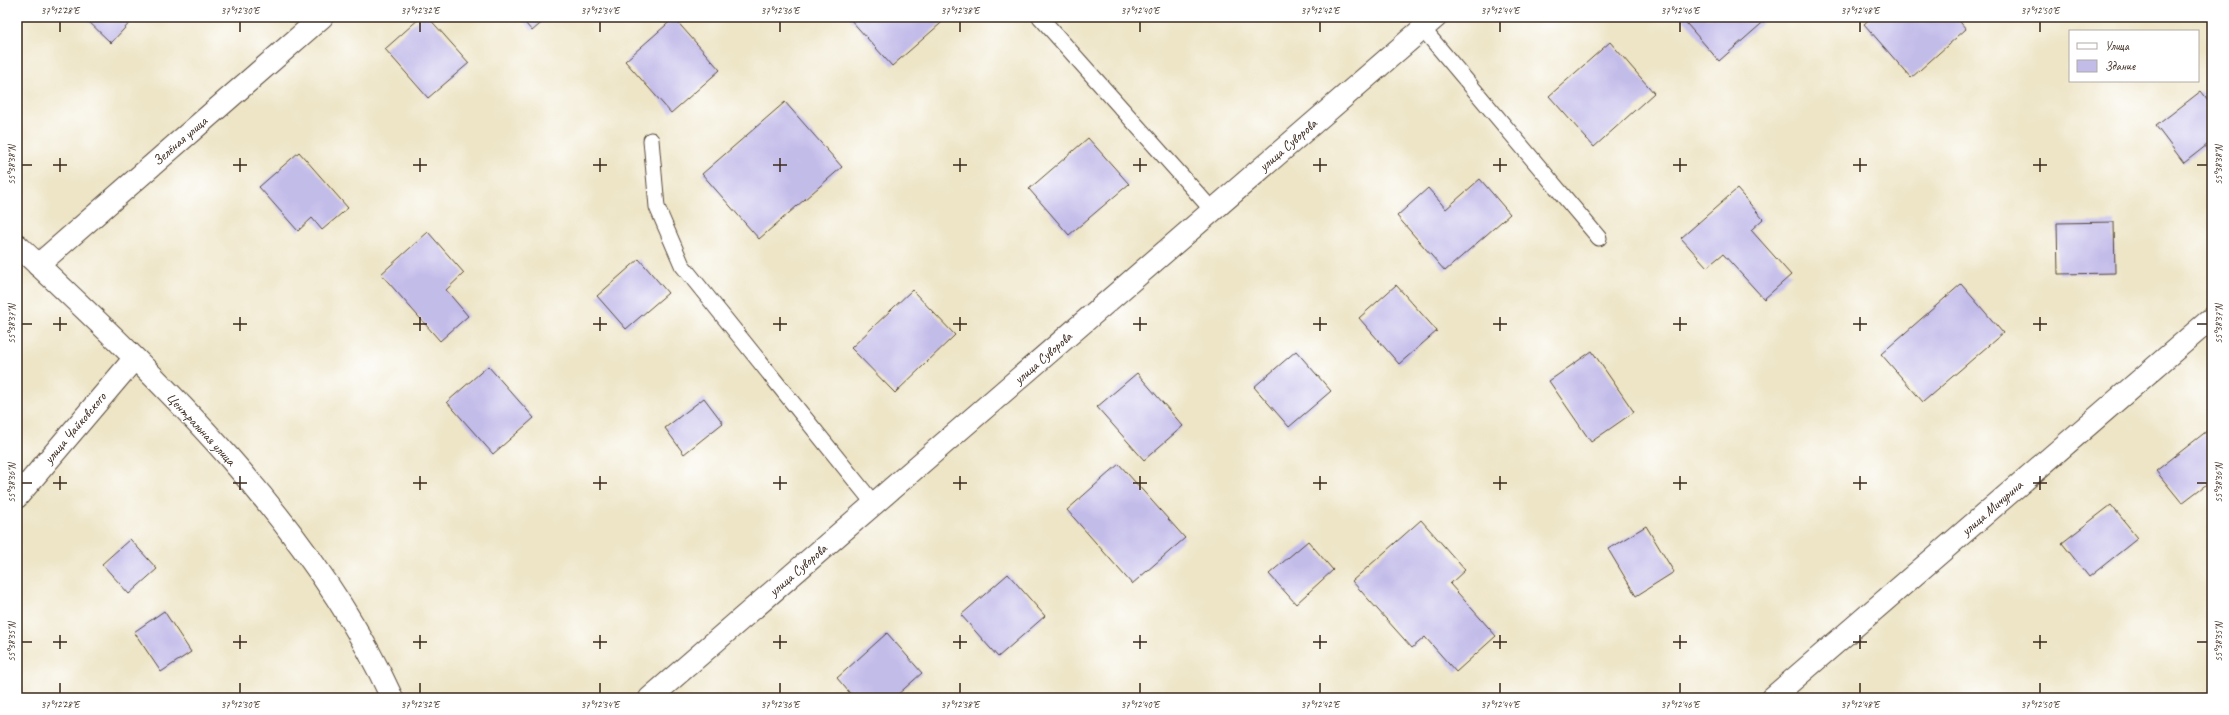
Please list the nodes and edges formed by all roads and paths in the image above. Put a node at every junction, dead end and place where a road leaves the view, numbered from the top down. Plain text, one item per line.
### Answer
1 (322, 17) edge
2 (1040, 17) edge
3 (1430, 23) edge
4 (651, 140) dead end
5 (1213, 211) junction
6 (1599, 238) dead end
7 (17, 245) edge
8 (38, 265) junction
9 (2212, 318) edge
10 (134, 359) junction
11 (17, 497) edge
12 (874, 504) junction
13 (392, 698) edge
14 (650, 698) edge
15 (1772, 698) edge

1 - 8 street, Зелёная улица
2 - 5 lane
3 - 5 street, улица Суворова
3 - 6 lane
4 - 12 lane
5 - 12 street, улица Суворова
7 - 8 street, Центральная улица
8 - 10 street, Центральная улица
9 - 15 street, улица Мичурина
10 - 11 street, улица Чайковского
10 - 13 street, Центральная улица
12 - 14 street, улица Суворова

